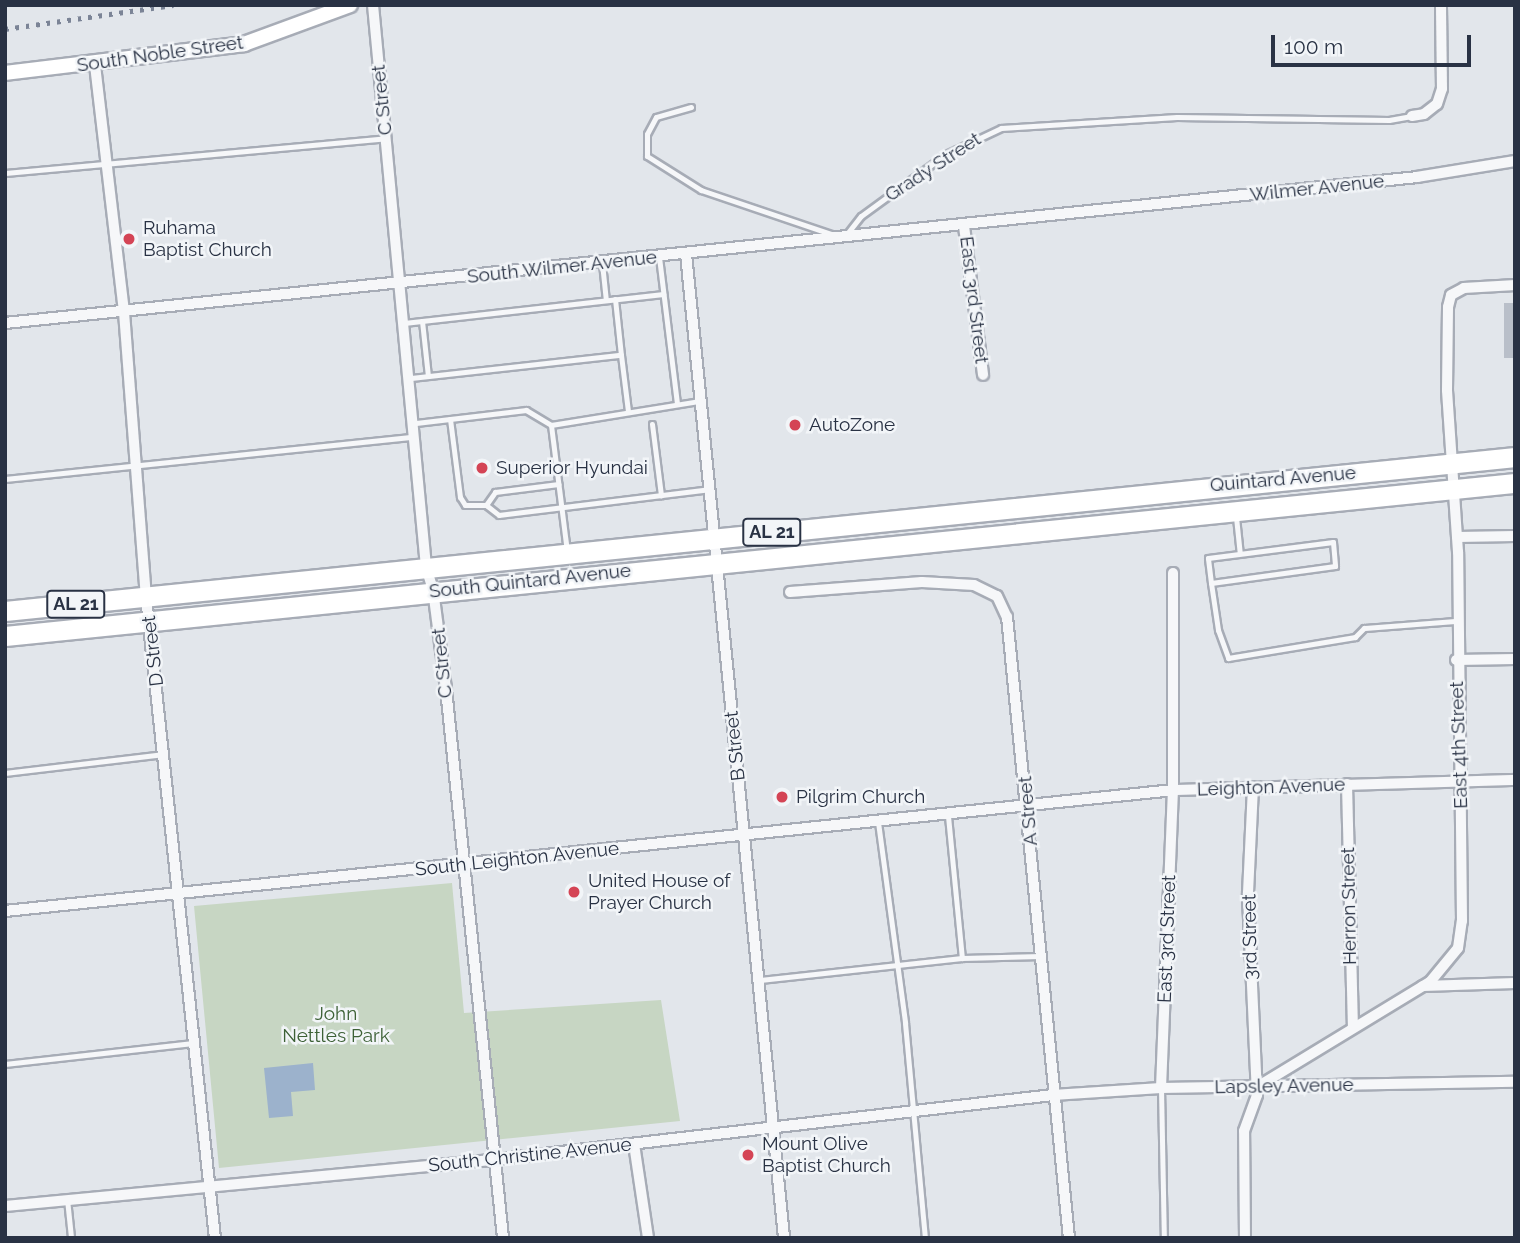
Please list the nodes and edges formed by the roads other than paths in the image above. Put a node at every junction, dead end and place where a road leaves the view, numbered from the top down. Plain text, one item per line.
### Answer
1 (350, 5) edge
2 (373, 5) edge
3 (1441, 5) edge
4 (94, 65) junction
5 (5, 73) edge
6 (691, 107) dead end
7 (1412, 116) joint
8 (386, 138) junction
9 (1515, 161) edge
10 (104, 163) junction
11 (5, 173) edge
12 (1119, 209) joint
13 (964, 226) junction
14 (844, 238) junction
15 (687, 254) junction
16 (659, 257) junction
17 (602, 263) junction
18 (400, 283) junction
19 (1515, 285) edge
20 (663, 294) junction
21 (615, 299) junction
22 (606, 300) junction
23 (124, 312) junction
24 (422, 321) junction
25 (5, 323) edge
26 (404, 323) junction
27 (621, 355) junction
28 (983, 374) dead end
29 (428, 376) junction
30 (411, 378) junction
31 (703, 401) junction
32 (677, 404) junction
33 (628, 411) junction
34 (450, 419) junction
35 (416, 423) junction
36 (652, 424) dead end
37 (551, 425) junction
38 (417, 436) junction
39 (1515, 457) edge
40 (1451, 463) junction
41 (137, 467) junction
42 (5, 479) edge
43 (1515, 483) edge
44 (559, 484) junction
45 (1455, 488) junction
46 (710, 489) junction
47 (661, 495) junction
48 (1051, 503) joint
49 (486, 505) junction
50 (561, 506) junction
51 (1236, 510) junction
52 (1054, 528) joint
53 (1515, 536) edge
54 (715, 537) junction
55 (1457, 537) junction
56 (1240, 553) junction
57 (567, 554) junction
58 (715, 563) junction
59 (426, 567) junction
60 (1173, 573) dead end
61 (1211, 583) junction
62 (433, 590) junction
63 (790, 592) dead end
64 (146, 597) junction
65 (5, 611) edge
66 (1456, 621) junction
67 (151, 622) junction
68 (5, 636) edge
69 (1515, 659) edge
70 (1456, 660) junction
71 (164, 754) junction
72 (5, 773) edge
73 (1515, 780) edge
74 (1460, 782) junction
75 (1347, 784) junction
76 (1253, 787) junction
77 (1173, 790) junction
78 (1028, 807) junction
79 (948, 816) junction
80 (877, 822) junction
81 (744, 835) junction
82 (461, 865) junction
83 (179, 895) junction
84 (5, 911) edge
85 (1041, 956) junction
86 (962, 958) junction
87 (898, 964) junction
88 (760, 980) junction
89 (1515, 984) edge
90 (1422, 986) junction
91 (1353, 1027) junction
92 (196, 1043) junction
93 (5, 1064) edge
94 (1515, 1082) edge
95 (1257, 1087) junction
96 (1161, 1088) junction
97 (1053, 1095) junction
98 (911, 1110) junction
99 (772, 1126) junction
100 (634, 1144) junction
101 (492, 1160) junction
102 (209, 1186) junction
103 (67, 1199) junction
104 (5, 1206) edge
105 (71, 1238) edge
106 (215, 1238) edge
107 (503, 1238) edge
108 (648, 1238) edge
109 (783, 1238) edge
110 (925, 1238) edge
111 (1069, 1238) edge
112 (1164, 1238) edge
113 (1245, 1238) edge

1 - 4 main road, South Noble Street
2 - 8 street, C Street
3 - 7 street
4 - 5 main road, South Noble Street
4 - 10 street, D Street
6 - 14 lane
7 - 14 lane, Grady Street
8 - 10 lane
8 - 18 street, C Street
9 - 12 street, Wilmer Avenue
10 - 11 lane
10 - 23 street, D Street
12 - 13 street, South Wilmer Avenue
13 - 14 street, South Wilmer Avenue
13 - 28 street, East 3rd Street
14 - 15 street, South Wilmer Avenue
15 - 16 street, South Wilmer Avenue
15 - 31 street, B Street
16 - 17 street, South Wilmer Avenue
16 - 20 lane
17 - 18 street, South Wilmer Avenue
17 - 22 lane
18 - 23 street, South Wilmer Avenue
18 - 26 street, C Street
19 - 40 street, East 4th Street
20 - 21 lane
20 - 32 lane
21 - 22 lane
21 - 27 lane
22 - 24 lane
23 - 25 street, South Wilmer Avenue
23 - 41 street, D Street
24 - 26 lane
24 - 29 lane
26 - 30 street, C Street
27 - 29 lane
27 - 33 lane
29 - 30 lane
30 - 35 street, C Street
31 - 32 lane
31 - 46 street, B Street
32 - 33 lane
33 - 37 lane
34 - 35 lane
34 - 37 lane
34 - 49 lane
35 - 38 street, C Street
36 - 47 lane
37 - 44 lane
38 - 41 lane
38 - 59 street, C Street
39 - 40 highway, Quintard Avenue / AL 21
40 - 45 street, East 4th Street
40 - 48 highway, Quintard Avenue / AL 21
41 - 42 lane
41 - 64 street, D Street
43 - 45 highway, Quintard Avenue / AL 21
44 - 49 lane
44 - 50 lane
45 - 51 highway, Quintard Avenue / AL 21
45 - 55 street, East 4th Street
46 - 47 lane
46 - 54 street, B Street
47 - 50 lane
48 - 54 highway, South Quintard Avenue / AL 21
49 - 50 lane
50 - 57 lane
51 - 52 highway, Quintard Avenue / AL 21
51 - 56 lane
52 - 58 highway, South Quintard Avenue / AL 21
53 - 55 street
54 - 57 highway, South Quintard Avenue / AL 21
54 - 58 street, B Street
55 - 66 street, East 4th Street
56 - 61 lane
56 - 61 lane
57 - 59 highway, South Quintard Avenue / AL 21
58 - 62 highway, South Quintard Avenue / AL 21
58 - 81 street, B Street
59 - 62 street, C Street
59 - 64 highway, South Quintard Avenue / AL 21
60 - 77 street, East 3rd Street
61 - 66 lane
62 - 67 highway, South Quintard Avenue / AL 21
62 - 82 street, C Street
63 - 78 street, A Street
64 - 65 highway, South Quintard Avenue / AL 21
64 - 67 street, D Street
66 - 70 street, East 4th Street
67 - 68 highway, South Quintard Avenue / AL 21
67 - 71 street, D Street
69 - 70 street
70 - 74 street, East 4th Street
71 - 72 lane
71 - 83 street, D Street
73 - 74 street, Leighton Avenue
74 - 75 street, Leighton Avenue
74 - 90 street, East 4th Street
75 - 76 street, Leighton Avenue
75 - 91 street, Herron Street
76 - 77 street, Leighton Avenue
76 - 95 street, 3rd Street
77 - 78 street, Leighton Avenue
77 - 96 street, East 3rd Street
78 - 79 street, South Leighton Avenue
78 - 85 street, A Street
79 - 80 street, South Leighton Avenue
79 - 86 lane
80 - 81 street, South Leighton Avenue
80 - 87 lane
81 - 82 street, South Leighton Avenue
81 - 88 street, B Street
82 - 83 street, South Leighton Avenue
82 - 101 street, C Street
83 - 84 street, South Leighton Avenue
83 - 92 street, D Street
85 - 86 lane
85 - 97 street, A Street
86 - 87 lane
87 - 88 lane
87 - 98 lane
88 - 99 street, B Street
89 - 90 street
90 - 91 street, East 4th Street
91 - 95 street, East 4th Street
92 - 93 lane
92 - 102 street, D Street
94 - 95 street, Lapsley Avenue
95 - 96 street, Lapsley Avenue
95 - 113 street, 3rd Street
96 - 97 street, Lapsley Avenue
96 - 112 lane
97 - 98 street, South Christine Avenue
97 - 111 street, A Street
98 - 99 street, South Christine Avenue
98 - 110 lane
99 - 100 street, South Christine Avenue
99 - 109 street, B Street
100 - 101 street, South Christine Avenue
100 - 108 street
101 - 102 street, South Christine Avenue
101 - 107 street, C Street
102 - 103 street, South Christine Avenue
102 - 106 street, D Street
103 - 104 street, South Christine Avenue
103 - 105 lane

